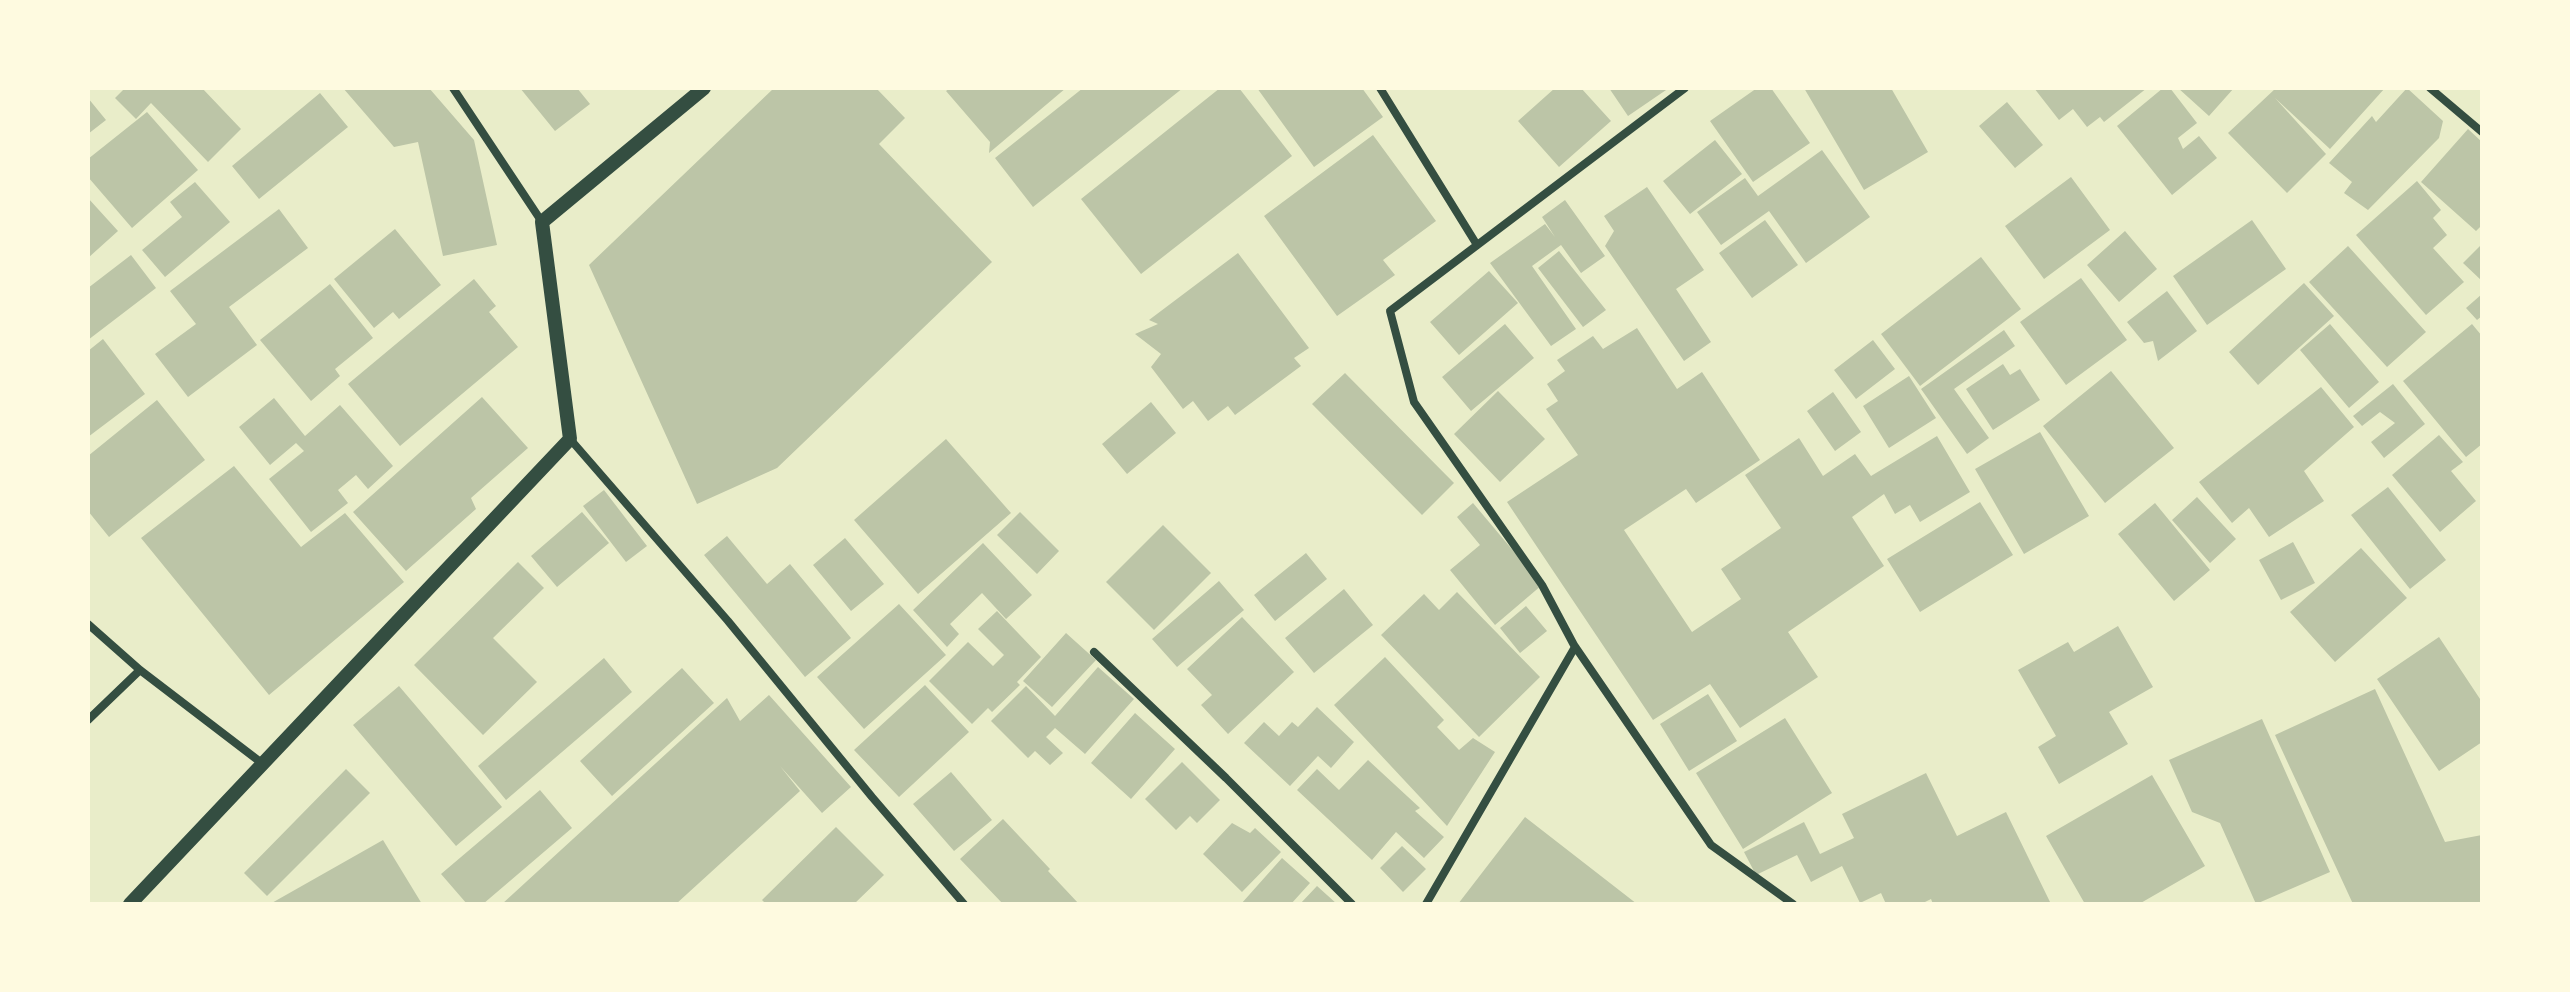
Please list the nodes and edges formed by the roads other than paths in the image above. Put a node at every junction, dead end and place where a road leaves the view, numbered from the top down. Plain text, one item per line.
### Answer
1 (453, 88) edge
2 (704, 88) edge
3 (1380, 88) edge
4 (1685, 88) edge
5 (2430, 88) edge
6 (2482, 132) edge
7 (542, 222) junction
8 (1477, 245) junction
9 (570, 439) junction
10 (88, 624) edge
11 (1568, 635) junction
12 (1094, 652) dead end
13 (140, 670) junction
14 (88, 720) edge
15 (263, 764) junction
16 (130, 904) edge
17 (964, 904) edge
18 (1352, 904) edge
19 (1426, 904) edge
20 (1793, 904) edge

1 - 7 street
2 - 7 street
3 - 8 street
4 - 8 street
5 - 6 street
7 - 9 street
8 - 11 street
9 - 15 street
9 - 17 street
10 - 13 street
11 - 19 street
11 - 20 street
12 - 18 street
13 - 14 street
13 - 15 street
15 - 16 street

